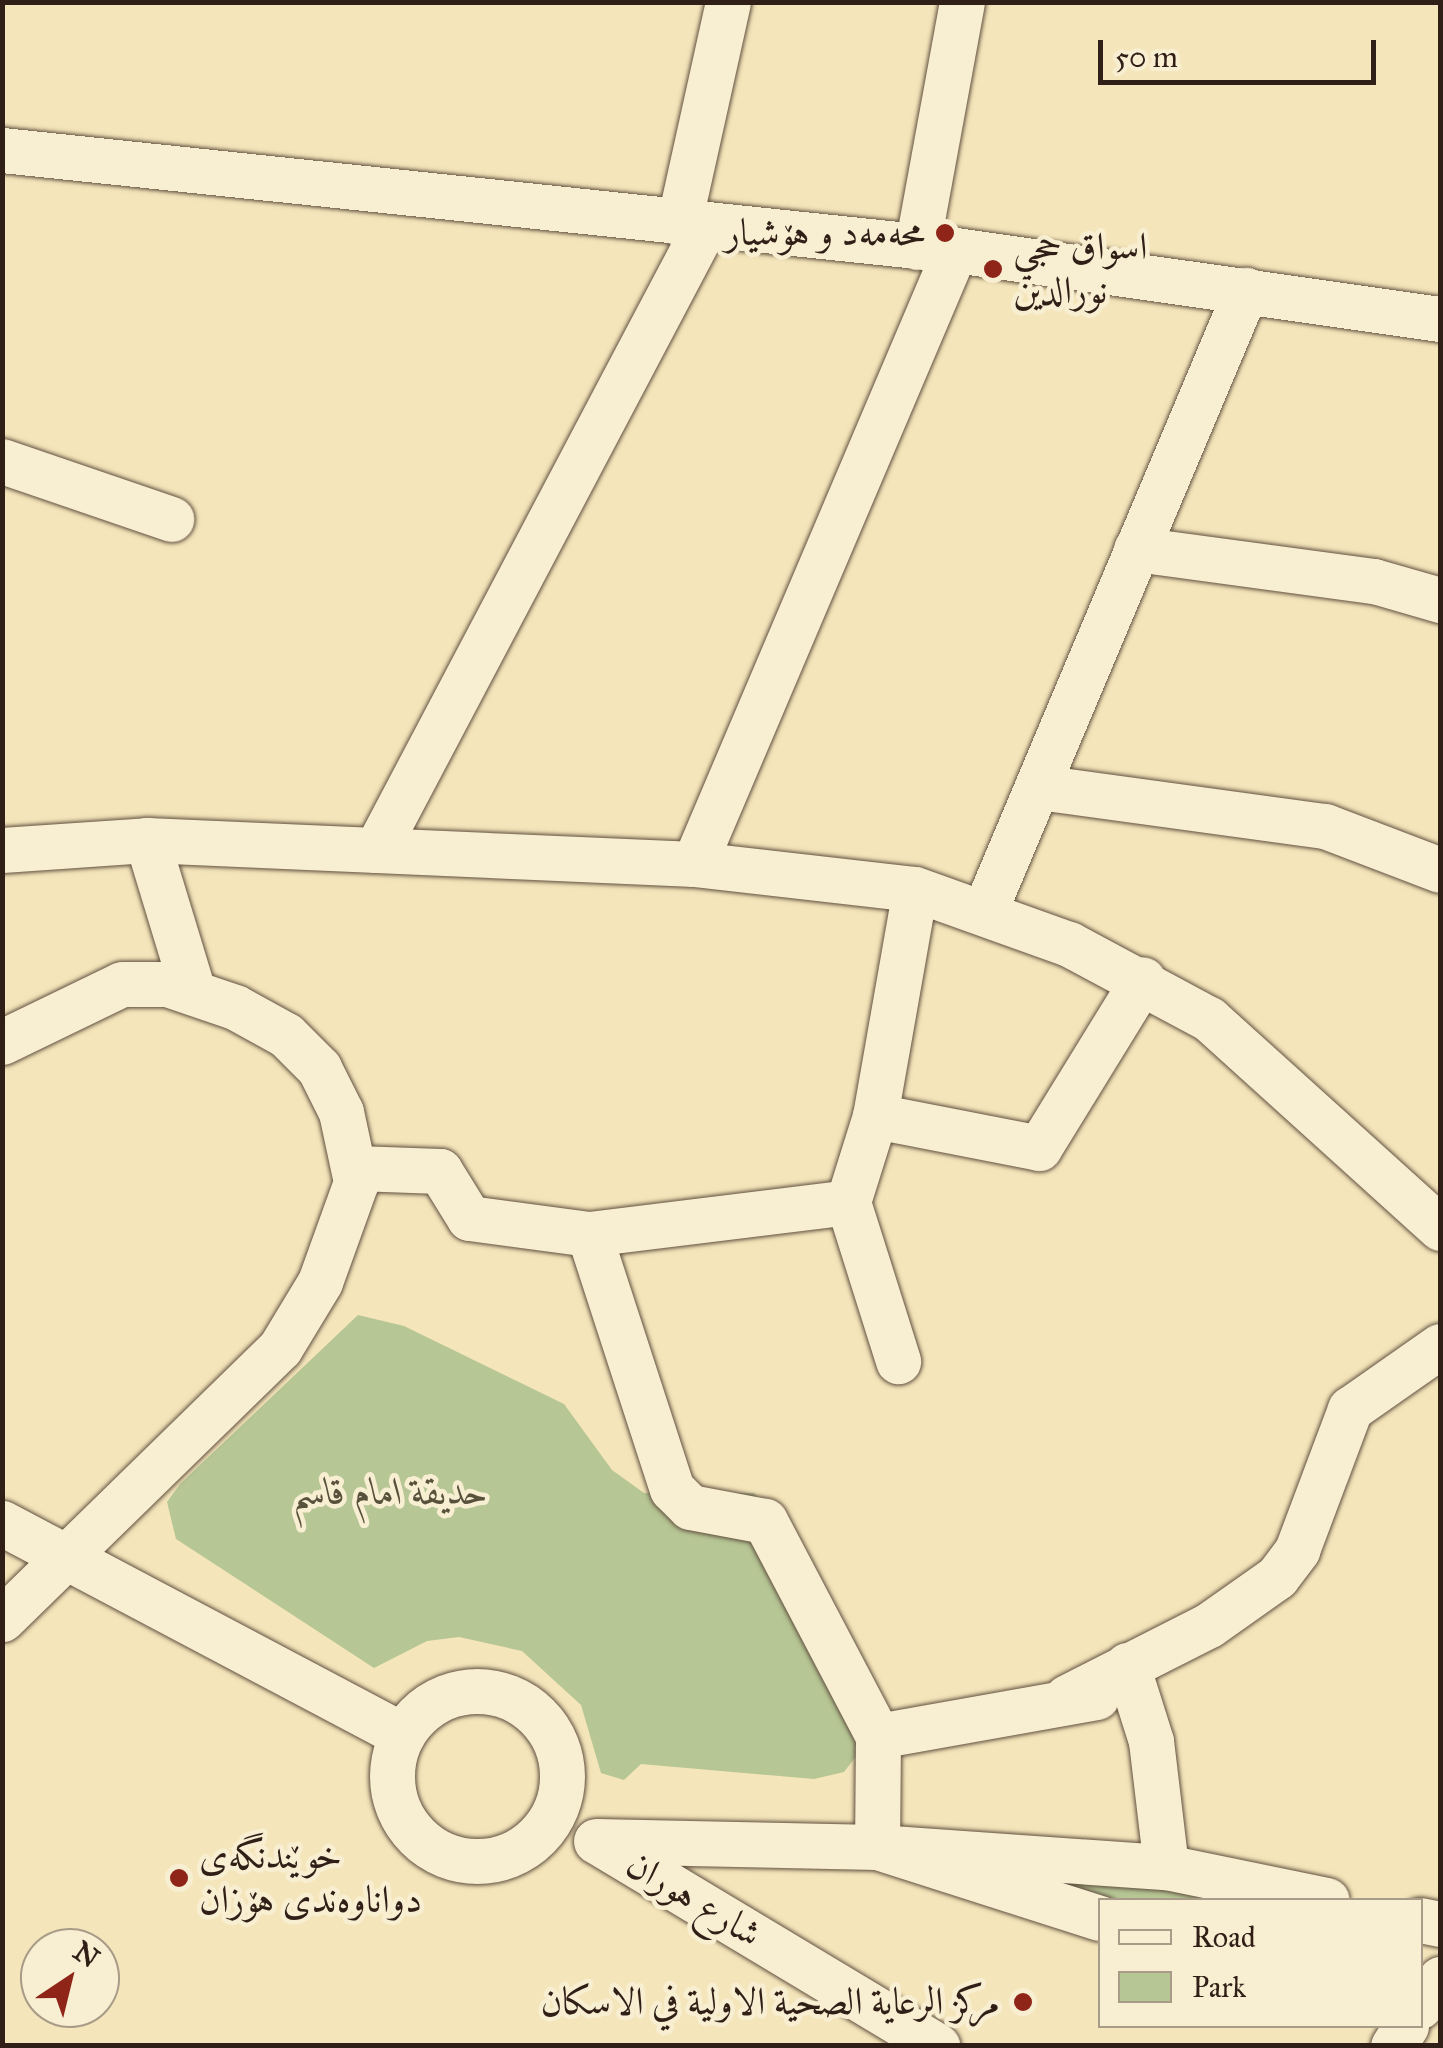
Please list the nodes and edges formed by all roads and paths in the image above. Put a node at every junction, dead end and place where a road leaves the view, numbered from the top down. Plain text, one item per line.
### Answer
1 (728, 2) edge
2 (962, 2) edge
3 (2, 150) edge
4 (692, 225) junction
5 (936, 248) junction
6 (1246, 290) junction
7 (1440, 319) edge
8 (2, 461) edge
9 (171, 519) dead end
10 (1136, 549) junction
11 (1440, 600) edge
12 (1039, 788) junction
13 (147, 840) junction
14 (2, 850) edge
15 (376, 850) junction
16 (694, 864) junction
17 (1440, 870) edge
18 (914, 890) junction
19 (985, 910) junction
20 (1143, 979) junction
21 (193, 991) junction
22 (2, 1042) edge
23 (875, 1116) junction
24 (356, 1168) junction
25 (848, 1202) junction
26 (1440, 1228) edge
27 (588, 1234) junction
28 (1440, 1346) edge
29 (898, 1361) dead end
30 (2, 1523) edge
31 (66, 1556) junction
32 (2, 1618) edge
33 (1132, 1680) junction
34 (402, 1735) junction
35 (878, 1736) junction
36 (552, 1817) junction
37 (596, 1841) junction
38 (877, 1847) junction
39 (1166, 1867) junction
40 (1317, 1898) edge
41 (1098, 1917) edge
42 (1440, 1979) edge
43 (1423, 2002) edge
44 (937, 2046) edge

1 - 4 street
2 - 5 street
3 - 4 street
4 - 5 street
4 - 15 street
5 - 6 street
5 - 16 street
6 - 7 street
6 - 10 street
8 - 9 street
10 - 11 street
10 - 12 street
12 - 17 street
12 - 19 street
13 - 14 street
13 - 15 street
13 - 21 street
15 - 16 street
16 - 18 street
18 - 19 street
18 - 23 street
19 - 20 street
20 - 23 street
20 - 26 street
21 - 22 street
21 - 24 street
23 - 25 street
24 - 27 street
24 - 31 street
25 - 27 street
25 - 29 street
27 - 35 street
28 - 33 street
30 - 31 street
31 - 32 street
31 - 34 street
33 - 35 street
33 - 39 street
34 - 36 street
34 - 36 street
35 - 38 street
36 - 37 street, شارع هوران
37 - 38 street
37 - 44 street, شارع هوران
38 - 39 street
38 - 41 street
39 - 40 street
42 - 43 street

